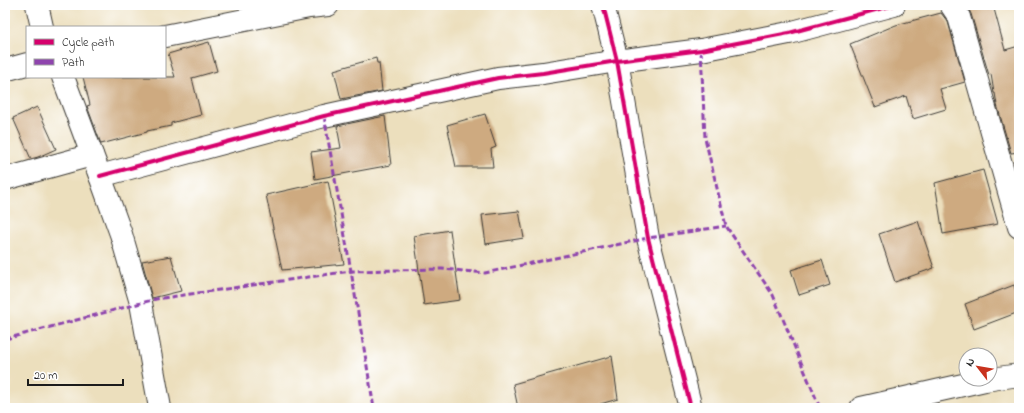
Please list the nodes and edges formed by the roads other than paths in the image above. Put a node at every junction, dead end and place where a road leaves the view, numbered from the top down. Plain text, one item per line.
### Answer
1 (37, 5) edge
2 (328, 5) edge
3 (603, 5) edge
4 (894, 5) edge
5 (951, 5) edge
6 (42, 26) edge
7 (166, 36) edge
8 (617, 60) junction
9 (26, 64) edge
10 (5, 70) edge
11 (62, 78) edge
12 (92, 155) junction
13 (100, 176) junction
14 (5, 179) edge
15 (1019, 227) edge
16 (1019, 375) edge
17 (160, 408) edge
18 (690, 408) edge
19 (861, 408) edge

1 - 6 street
2 - 7 street
3 - 8 street
4 - 8 street
5 - 15 street
8 - 13 street
8 - 18 street
9 - 10 street
11 - 12 street
12 - 13 street
12 - 14 street
13 - 17 street
16 - 19 street

